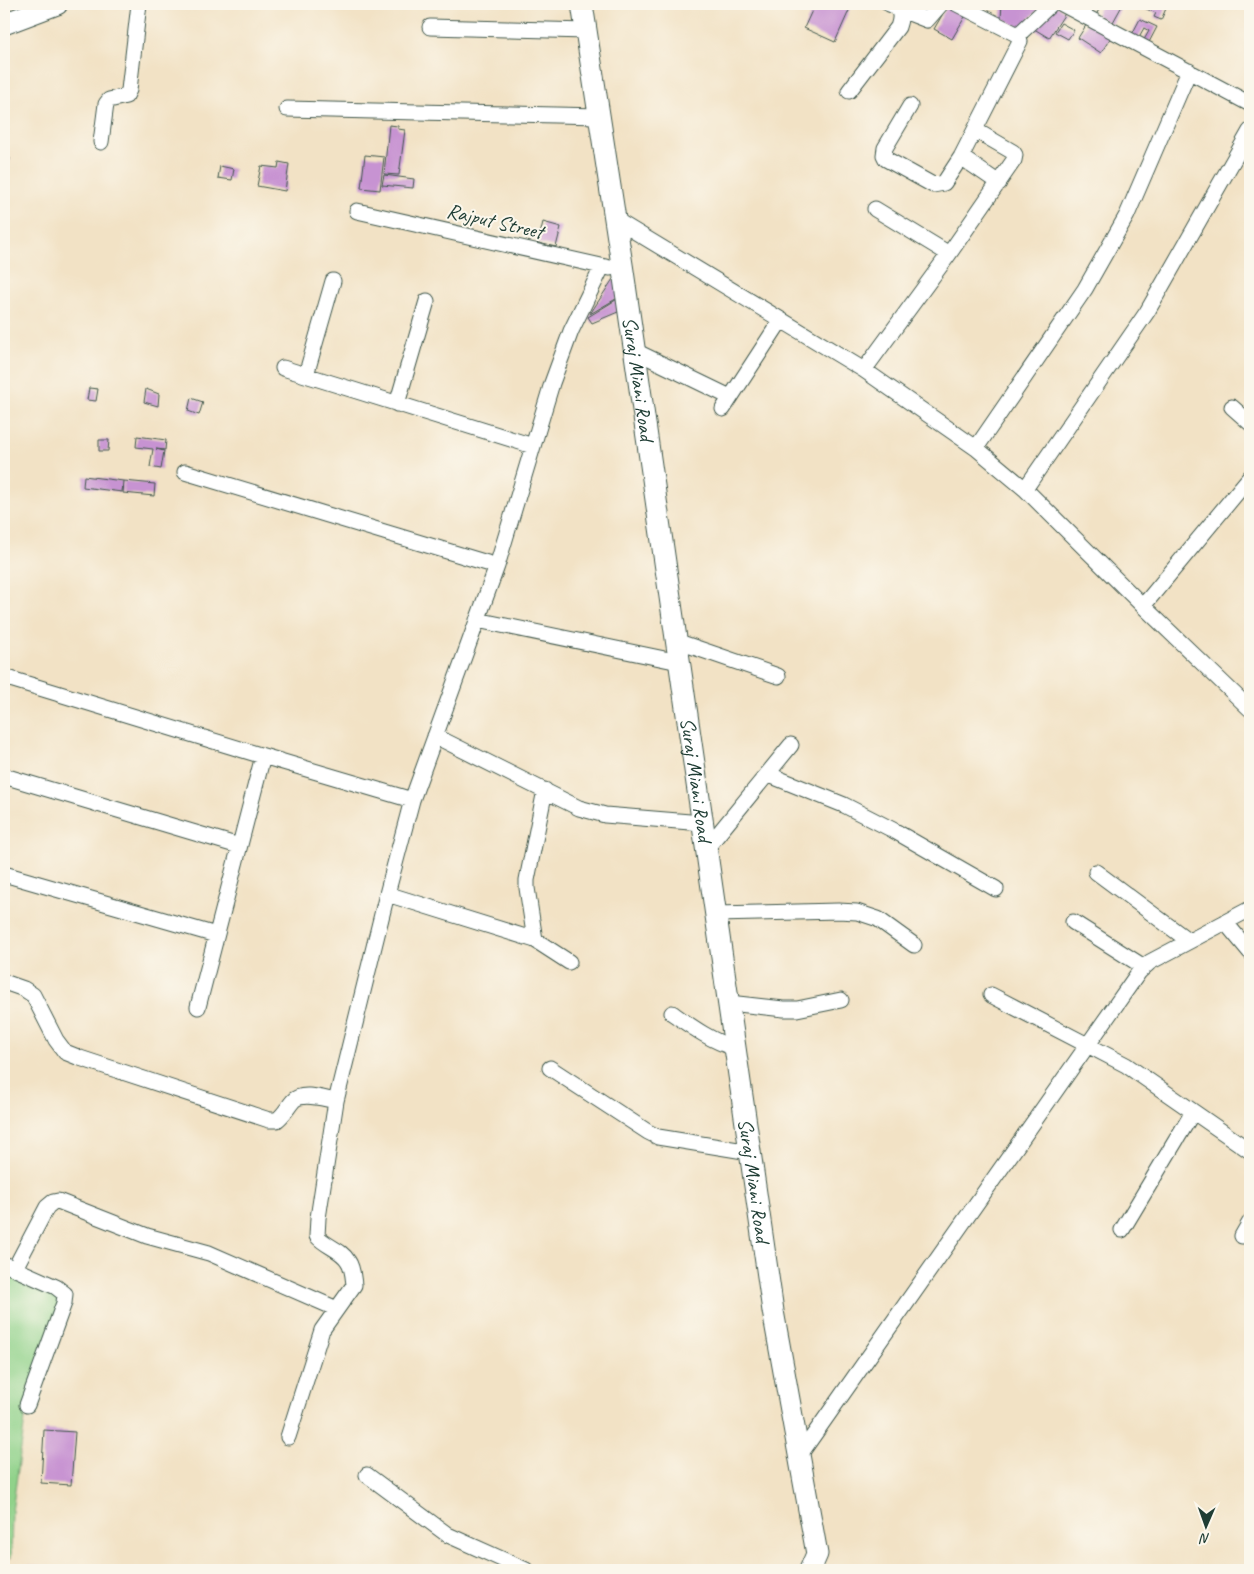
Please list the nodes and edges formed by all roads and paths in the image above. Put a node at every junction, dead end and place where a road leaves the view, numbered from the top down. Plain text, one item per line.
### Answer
1 (57, 4) edge
2 (139, 4) edge
3 (582, 4) edge
4 (941, 4) edge
5 (957, 4) edge
6 (1051, 4) edge
7 (1062, 4) edge
8 (894, 7) edge
9 (4, 24) edge
10 (430, 27) dead end
11 (586, 31) junction
12 (1018, 35) junction
13 (1189, 72) junction
14 (849, 91) dead end
15 (1250, 104) edge
16 (910, 106) dead end
17 (287, 109) dead end
18 (599, 116) junction
19 (974, 130) junction
20 (1250, 130) edge
21 (101, 142) dead end
22 (961, 157) junction
23 (999, 183) junction
24 (876, 209) dead end
25 (357, 211) dead end
26 (616, 220) junction
27 (949, 254) junction
28 (602, 267) junction
29 (623, 271) junction
30 (333, 281) dead end
31 (427, 301) dead end
32 (781, 320) junction
33 (635, 351) junction
34 (283, 368) dead end
35 (864, 370) junction
36 (306, 375) junction
37 (396, 404) junction
38 (1232, 407) dead end
39 (1250, 423) edge
40 (533, 446) junction
41 (976, 448) junction
42 (185, 472) dead end
43 (1250, 477) edge
44 (1025, 488) junction
45 (497, 566) junction
46 (1143, 606) junction
47 (477, 620) junction
48 (676, 641) junction
49 (679, 662) junction
50 (778, 676) dead end
51 (4, 677) edge
52 (1250, 709) edge
53 (435, 736) junction
54 (791, 745) dead end
55 (262, 756) junction
56 (767, 774) junction
57 (4, 776) edge
58 (545, 790) junction
59 (412, 800) junction
60 (702, 823) junction
61 (239, 846) junction
62 (706, 849) junction
63 (1096, 872) dead end
64 (4, 874) edge
65 (996, 889) dead end
66 (387, 894) junction
67 (1250, 909) edge
68 (716, 914) junction
69 (1073, 922) dead end
70 (1225, 922) junction
71 (216, 935) junction
72 (535, 940) junction
73 (1189, 942) junction
74 (914, 945) dead end
75 (1250, 952) edge
76 (569, 962) dead end
77 (1144, 967) junction
78 (4, 982) edge
79 (991, 995) dead end
80 (841, 1000) dead end
81 (729, 1004) junction
82 (198, 1006) dead end
83 (672, 1013) dead end
84 (1087, 1045) junction
85 (735, 1048) junction
86 (550, 1068) dead end
87 (336, 1101) junction
88 (1194, 1112) junction
89 (1250, 1151) edge
90 (750, 1152) junction
91 (1250, 1222) edge
92 (1122, 1230) dead end
93 (1242, 1236) dead end
94 (9, 1266) edge
95 (337, 1309) junction
96 (27, 1405) dead end
97 (288, 1438) dead end
98 (799, 1456) junction
99 (367, 1475) dead end
100 (813, 1562) edge
101 (526, 1570) edge

1 - 9 street
2 - 21 street
3 - 11 street, Suraj Miani Road
4 - 8 street
5 - 12 street
6 - 12 street
7 - 13 street
8 - 14 street
10 - 11 street
11 - 18 street, Suraj Miani Road
12 - 19 street
13 - 15 street
13 - 41 street
16 - 22 street
17 - 18 street
18 - 26 street, Suraj Miani Road
19 - 22 street
19 - 23 street
20 - 44 street
22 - 23 street
23 - 27 street
24 - 27 street
25 - 28 street, Rajput Street
26 - 29 street, Suraj Miani Road
26 - 32 street
27 - 35 street
28 - 29 street, Rajput Street
28 - 40 street
29 - 33 street, Suraj Miani Road
30 - 36 street
31 - 37 street
32 - 33 street
32 - 35 street
33 - 48 street, Suraj Miani Road
34 - 36 street
35 - 41 street
36 - 37 street
37 - 40 street
38 - 39 street
40 - 45 street
41 - 44 street
42 - 45 street
43 - 46 street
44 - 46 street
45 - 47 street
46 - 52 street
47 - 49 street
47 - 53 street
48 - 49 street, Suraj Miani Road
48 - 50 street
49 - 60 street, Suraj Miani Road
51 - 55 street
53 - 58 street
53 - 59 street
54 - 56 street
55 - 59 street
55 - 61 street
56 - 62 street
56 - 65 street
57 - 61 street
58 - 60 street
58 - 72 street
59 - 66 street
60 - 62 street, Suraj Miani Road
61 - 71 street
62 - 68 street, Suraj Miani Road
63 - 73 street
64 - 71 street
66 - 72 street
66 - 87 street
67 - 70 street
68 - 74 street
68 - 81 street, Suraj Miani Road
69 - 77 street
70 - 73 street
70 - 75 street
71 - 82 street
72 - 76 street
73 - 77 street
77 - 84 street
78 - 87 street
79 - 84 street
80 - 81 street
81 - 85 street, Suraj Miani Road
83 - 85 street
84 - 88 street
84 - 98 street
85 - 90 street, Suraj Miani Road
86 - 90 street
87 - 95 street
88 - 89 street
88 - 92 street
90 - 98 street, Suraj Miani Road
91 - 93 street
94 - 95 street
94 - 96 street
95 - 97 street
98 - 100 street, Suraj Miani Road
99 - 101 street

